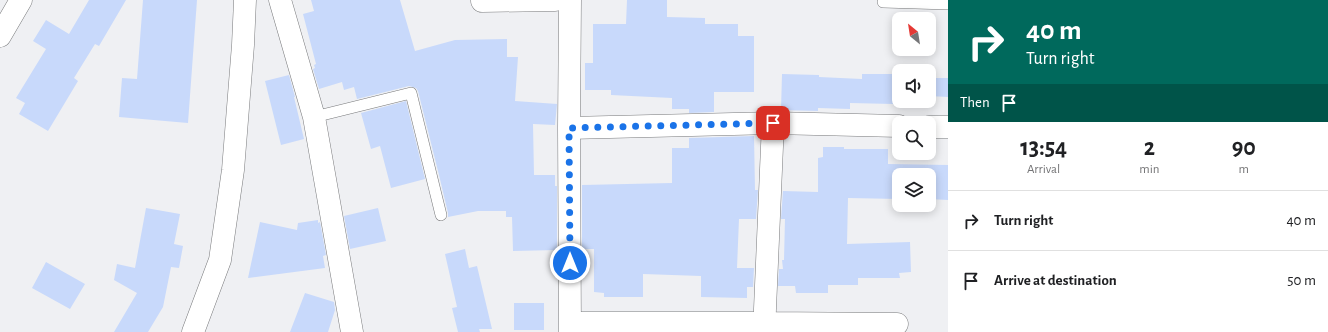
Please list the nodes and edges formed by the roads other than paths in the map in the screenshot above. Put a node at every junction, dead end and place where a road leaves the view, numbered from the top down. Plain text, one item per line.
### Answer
1 (21, 0) edge
2 (245, 0) edge
3 (280, 0) edge
4 (482, 0) edge
5 (555, 0) edge
6 (570, 0) edge
7 (883, 2) dead end
8 (948, 4) edge
9 (0, 36) edge
10 (314, 116) junction
11 (773, 123) junction
12 (892, 126) edge
13 (936, 127) edge
14 (569, 128) junction
15 (948, 128) edge
16 (441, 215) dead end
17 (896, 324) dead end
18 (764, 327) edge
19 (570, 328) edge
20 (192, 332) edge
21 (352, 332) edge

1 - 9 street
2 - 20 street
3 - 10 street
4 - 5 street
6 - 14 street
7 - 8 lane
10 - 16 lane
10 - 21 street
11 - 12 street
11 - 14 street
11 - 18 street
13 - 15 street
14 - 19 street
17 - 18 street
18 - 19 street

